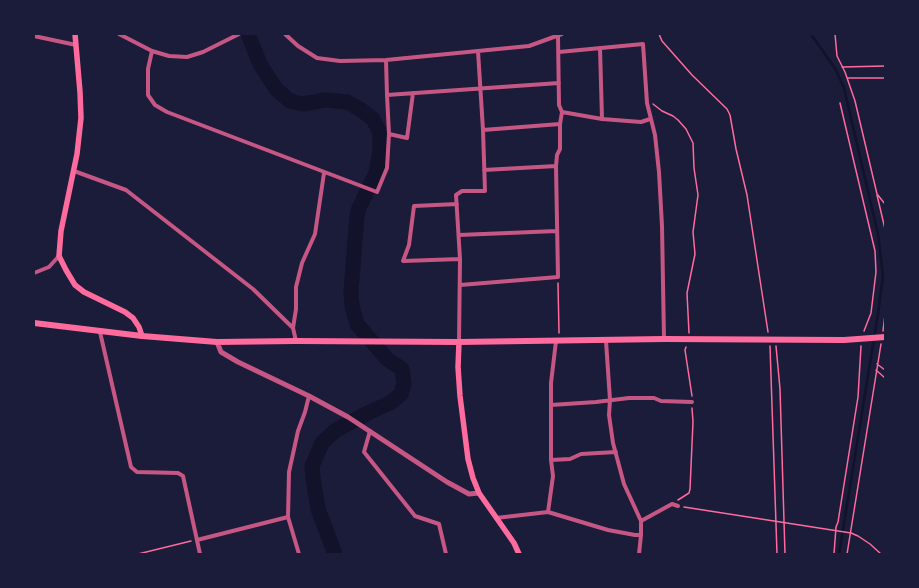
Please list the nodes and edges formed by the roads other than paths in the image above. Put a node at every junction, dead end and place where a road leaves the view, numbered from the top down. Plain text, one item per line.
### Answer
1 (75, 34) edge
2 (119, 34) edge
3 (285, 34) edge
4 (237, 35) edge
5 (560, 35) edge
6 (34, 36) edge
7 (76, 45) junction
8 (600, 48) junction
9 (152, 51) junction
10 (478, 51) junction
11 (559, 52) junction
12 (386, 60) junction
13 (559, 83) junction
14 (480, 88) junction
15 (413, 94) junction
16 (387, 96) junction
17 (562, 112) junction
18 (602, 119) junction
19 (650, 119) junction
20 (560, 124) junction
21 (483, 130) junction
22 (389, 134) junction
23 (556, 166) junction
24 (484, 170) junction
25 (74, 171) junction
26 (324, 173) junction
27 (457, 204) junction
28 (557, 231) junction
29 (459, 235) junction
30 (59, 256) junction
31 (460, 259) junction
32 (34, 273) edge
33 (460, 285) junction
34 (34, 323) edge
35 (293, 328) junction
36 (100, 332) junction
37 (142, 336) junction
38 (884, 337) edge
39 (664, 339) junction
40 (296, 341) junction
41 (558, 341) junction
42 (606, 341) junction
43 (217, 342) junction
44 (459, 342) junction
45 (309, 396) junction
46 (610, 400) junction
47 (692, 402) road end
48 (551, 405) junction
49 (368, 430) junction
50 (616, 452) junction
51 (551, 460) junction
52 (479, 493) junction
53 (676, 505) road end
54 (548, 512) junction
55 (288, 517) junction
56 (496, 518) junction
57 (640, 521) junction
58 (641, 535) junction
59 (197, 540) junction
60 (200, 554) edge
61 (299, 554) edge
62 (446, 554) edge
63 (519, 554) edge
64 (639, 554) edge

1 - 7 main road
2 - 9 street
3 - 12 street
4 - 9 street
5 - 10 street
5 - 11 street
6 - 7 street
7 - 25 main road
8 - 11 street
8 - 18 street
8 - 19 street
9 - 26 street
10 - 12 street
10 - 14 street
11 - 13 street
12 - 16 street
13 - 14 street
13 - 17 street
14 - 15 street
14 - 21 street
15 - 16 street
15 - 22 street
16 - 22 street
17 - 18 street
17 - 20 street
18 - 19 street
19 - 39 street
20 - 21 street
20 - 23 street
21 - 24 street
22 - 26 street
23 - 24 street
23 - 28 street
24 - 27 street
25 - 30 main road
25 - 35 street
26 - 35 street
27 - 29 street
27 - 31 street
28 - 29 street
28 - 33 street
29 - 31 street
30 - 32 street
30 - 37 main road
31 - 33 street
33 - 44 street
34 - 36 main road
35 - 40 street
36 - 37 main road
36 - 59 street
37 - 43 main road
38 - 39 main road
39 - 42 main road
40 - 43 main road
40 - 44 main road
41 - 42 main road
41 - 44 main road
41 - 48 street
42 - 46 street
43 - 45 street
44 - 52 main road
45 - 49 street
45 - 55 street
46 - 47 street
46 - 48 street
46 - 50 street
48 - 51 street
49 - 52 street
49 - 62 street
50 - 51 street
50 - 57 street
51 - 54 street
52 - 56 main road
53 - 57 street
54 - 56 street
54 - 58 street
55 - 59 street
55 - 61 street
56 - 63 main road
57 - 58 street
58 - 64 street
59 - 60 street

